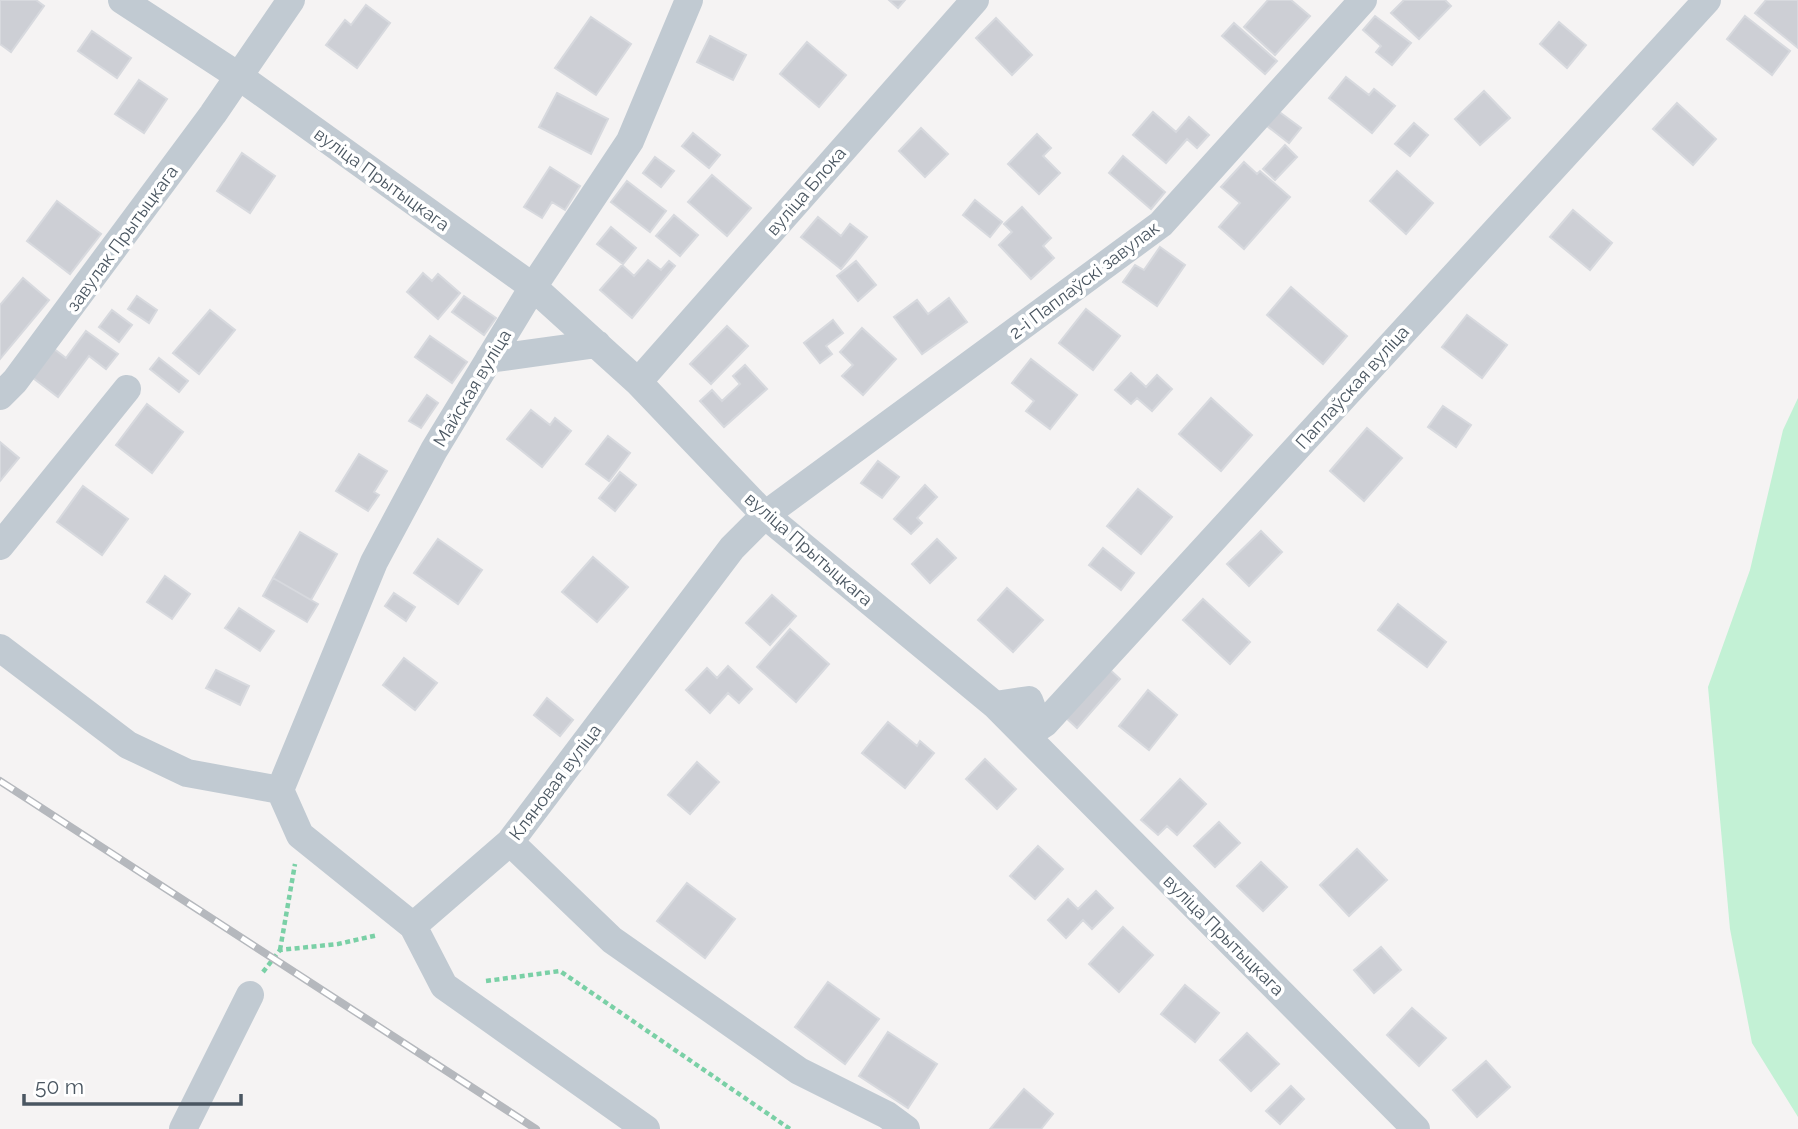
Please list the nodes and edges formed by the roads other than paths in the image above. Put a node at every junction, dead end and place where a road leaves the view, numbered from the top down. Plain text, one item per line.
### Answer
1 (122, 0) edge
2 (291, 0) edge
3 (689, 0) edge
4 (975, 0) edge
5 (1363, 0) edge
6 (1707, 0) edge
7 (240, 77) junction
8 (533, 287) junction
9 (597, 344) junction
10 (489, 359) junction
11 (638, 382) junction
12 (127, 389) dead end
13 (0, 396) edge
14 (765, 515) junction
15 (0, 546) edge
16 (0, 648) edge
17 (995, 705) junction
18 (280, 790) junction
19 (510, 842) junction
20 (413, 926) junction
21 (250, 995) road end
22 (183, 1129) edge
23 (646, 1129) edge
24 (906, 1129) edge
25 (1416, 1129) edge

1 - 7 street, вуліца Прытыцкага
2 - 7 street, завулак Прытыцкага
3 - 8 street, Майская вуліца
4 - 11 street, вуліца Блока
5 - 14 street, 2-і Паплаўскі завулак
6 - 17 street, Паплаўская вуліца
7 - 8 street, вуліца Прытыцкага
7 - 13 street, завулак Прытыцкага
8 - 9 street, вуліца Прытыцкага
8 - 10 street, Майская вуліца
9 - 10 street
9 - 11 street, вуліца Прытыцкага
10 - 18 street, Майская вуліца
11 - 14 street, вуліца Прытыцкага
12 - 15 street
14 - 17 street, вуліца Прытыцкага
14 - 19 street, Кляновая вуліца
16 - 18 street
17 - 25 street, вуліца Прытыцкага
18 - 20 street
19 - 20 street, Кляновая вуліца
19 - 24 street
20 - 23 street
21 - 22 street

